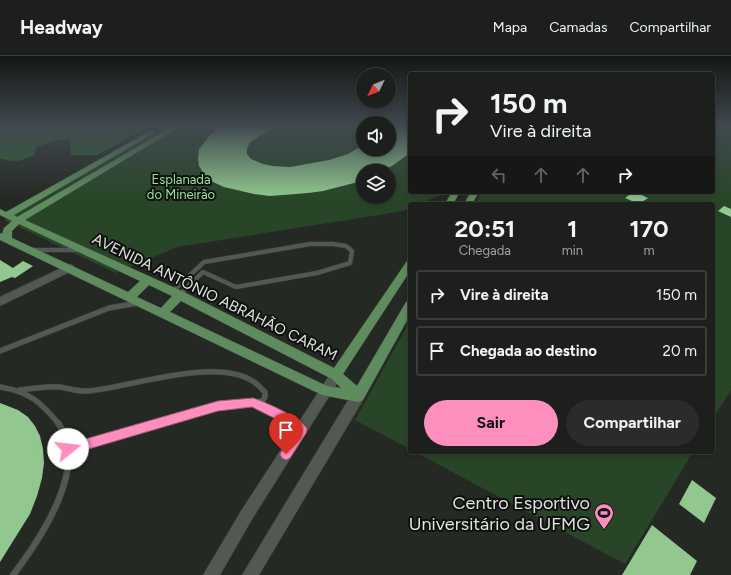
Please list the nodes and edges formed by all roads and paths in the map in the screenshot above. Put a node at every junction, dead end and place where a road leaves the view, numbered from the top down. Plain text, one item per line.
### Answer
1 (120, 150) edge
2 (136, 150) edge
3 (102, 160) junction
4 (93, 175) junction
5 (3, 213) edge
6 (18, 220) junction
7 (4, 237) edge
8 (30, 250) junction
9 (82, 250) junction
10 (408, 266) edge
11 (70, 268) junction
12 (148, 280) junction
13 (177, 294) junction
14 (130, 297) junction
15 (0, 302) edge
16 (142, 303) junction
17 (408, 308) edge
18 (163, 312) junction
19 (0, 351) edge
20 (336, 375) junction
21 (0, 387) edge
22 (19, 390) junction
23 (326, 391) junction
24 (358, 396) junction
25 (253, 402) junction
26 (302, 429) junction
27 (68, 449) junction
28 (13, 575) edge
29 (210, 575) edge
30 (250, 575) edge

1 - 3 main road
2 - 4 main road
3 - 4 main road
3 - 5 main road
4 - 6 main road
5 - 6 main road, AVENIDA ANTÔNIO ABRAHÃO CARAM
6 - 7 main road
6 - 9 main road, AVENIDA ANTÔNIO ABRAHÃO CARAM
7 - 8 main road
8 - 9 lane
8 - 11 main road
9 - 12 main road, AVENIDA ANTÔNIO ABRAHÃO CARAM
10 - 20 main road
11 - 14 main road
11 - 15 street
12 - 13 main road, AVENIDA ANTÔNIO ABRAHÃO CARAM
12 - 14 main road
13 - 13 lane
13 - 18 main road
13 - 20 main road, AVENIDA ANTÔNIO ABRAHÃO CARAM
14 - 16 main road
16 - 18 main road
16 - 19 lane
17 - 24 main road
18 - 23 main road
20 - 23 street
20 - 24 main road, AVENIDA ANTÔNIO ABRAHÃO CARAM
21 - 22 lane
22 - 25 lane
22 - 27 lane
23 - 24 main road
23 - 26 street
24 - 30 street
25 - 26 lane
25 - 27 lane
26 - 29 street
27 - 28 lane

